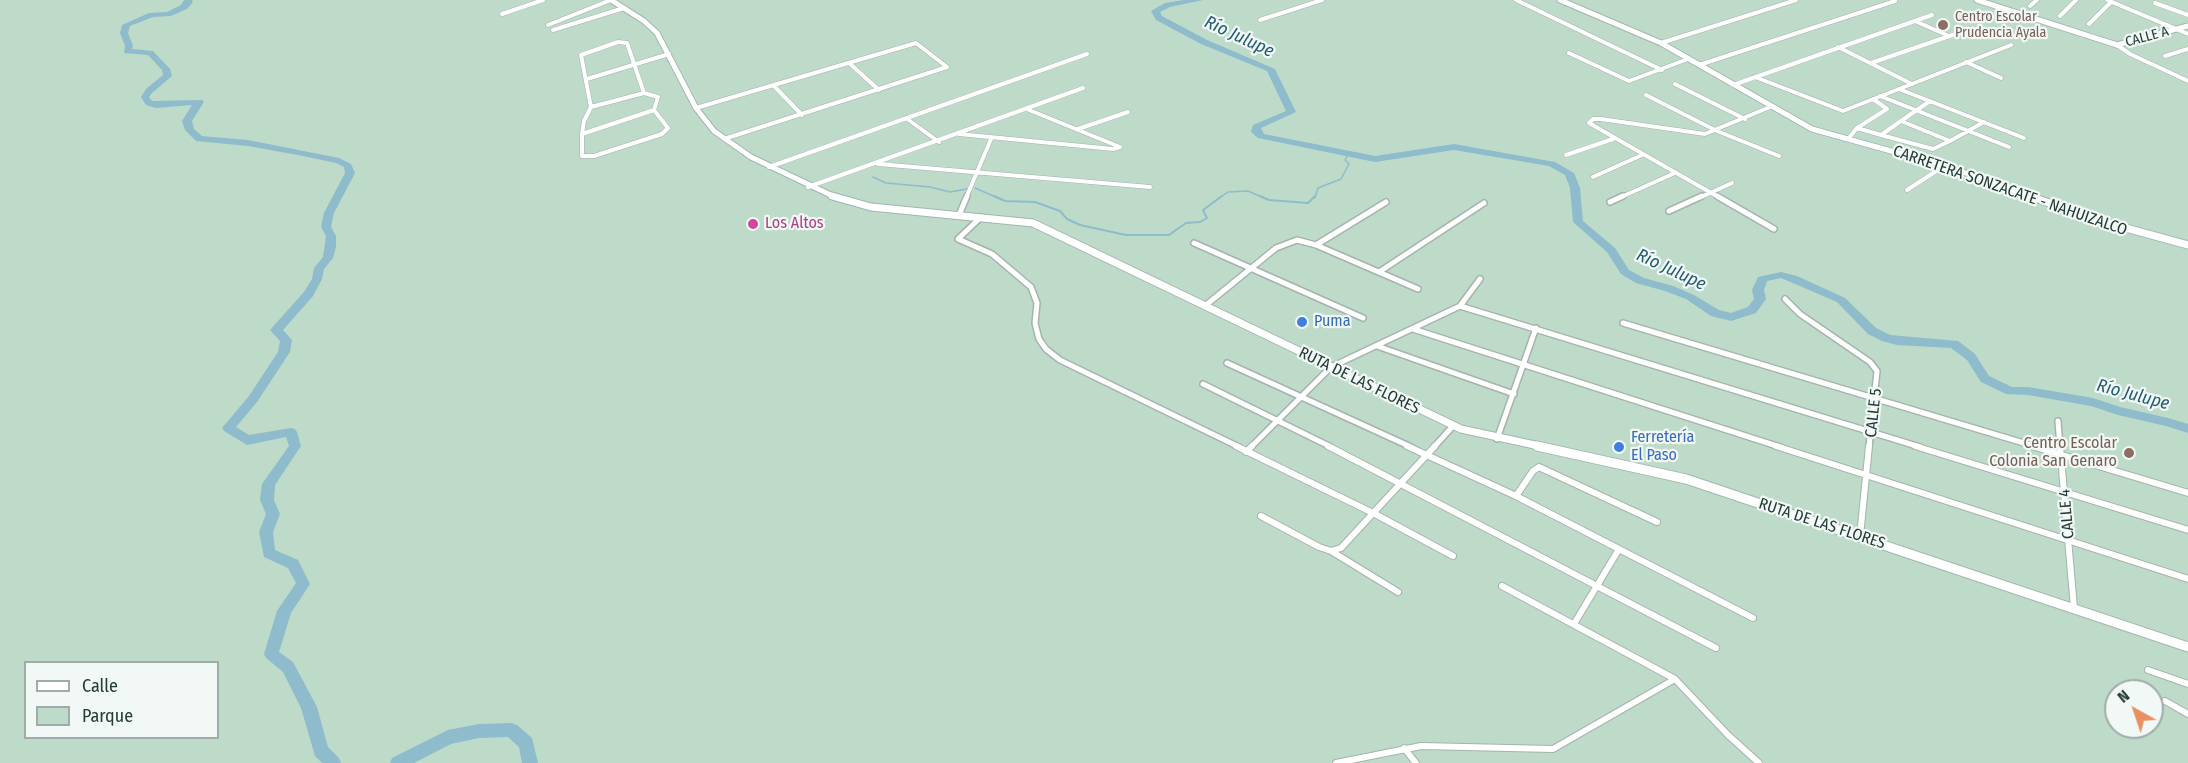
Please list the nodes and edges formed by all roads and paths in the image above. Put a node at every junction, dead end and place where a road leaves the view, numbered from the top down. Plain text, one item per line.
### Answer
1 (543, 0) edge
2 (611, 0) edge
3 (1322, 0) edge
4 (1516, 0) edge
5 (1560, 0) edge
6 (1796, 0) edge
7 (1977, 0) edge
8 (2037, 0) edge
9 (2076, 0) edge
10 (1894, 1) edge
11 (2109, 1) edge
12 (2155, 3) dead end
13 (2030, 6) dead end
14 (624, 8) junction
15 (502, 14) dead end
16 (1932, 15) dead end
17 (2188, 15) edge
18 (2060, 16) dead end
19 (1260, 20) dead end
20 (1916, 21) junction
21 (2089, 24) dead end
22 (548, 25) dead end
23 (2188, 26) edge
24 (1970, 28) dead end
25 (2177, 29) junction
26 (553, 30) dead end
27 (2188, 34) edge
28 (1949, 36) junction
29 (1661, 43) junction
30 (2011, 45) dead end
31 (2117, 45) junction
32 (1838, 47) junction
33 (2188, 49) edge
34 (1569, 52) dead end
35 (669, 54) junction
36 (1087, 54) dead end
37 (2164, 56) dead end
38 (1688, 59) junction
39 (1966, 62) junction
40 (849, 63) junction
41 (1871, 63) junction
42 (634, 65) junction
43 (1702, 67) junction
44 (1662, 70) junction
45 (1755, 77) junction
46 (2001, 78) dead end
47 (587, 80) junction
48 (2188, 81) edge
49 (1675, 84) dead end
50 (1912, 84) junction
51 (774, 86) junction
52 (1732, 86) junction
53 (1083, 88) dead end
54 (1899, 88) junction
55 (879, 90) junction
56 (645, 93) junction
57 (1646, 95) dead end
58 (1880, 96) junction
59 (1873, 99) junction
60 (1930, 101) junction
61 (591, 107) junction
62 (1770, 107) junction
63 (696, 108) junction
64 (654, 110) junction
65 (1029, 110) junction
66 (1917, 110) junction
67 (1128, 112) dead end
68 (802, 115) junction
69 (906, 118) junction
70 (1744, 119) junction
71 (1901, 122) junction
72 (1984, 122) junction
73 (1857, 128) junction
74 (1078, 129) junction
75 (1717, 131) junction
76 (1970, 131) junction
77 (582, 134) junction
78 (959, 134) junction
79 (1881, 135) junction
80 (1893, 138) junction
81 (2024, 138) dead end
82 (724, 139) junction
83 (991, 139) junction
84 (1613, 139) junction
85 (1848, 139) junction
86 (1902, 141) junction
87 (1950, 141) junction
88 (939, 142) junction
89 (2010, 147) dead end
90 (1888, 149) junction
91 (1898, 152) junction
92 (1566, 155) dead end
93 (1642, 155) junction
94 (1779, 156) dead end
95 (878, 164) junction
96 (1944, 166) junction
97 (770, 167) junction
98 (978, 173) junction
99 (1675, 173) junction
100 (1593, 177) dead end
101 (1732, 183) dead end
102 (808, 187) junction
103 (1150, 188) dead end
104 (1907, 190) dead end
105 (1711, 192) junction
106 (1386, 202) dead end
107 (1610, 202) dead end
108 (1484, 203) dead end
109 (1669, 211) dead end
110 (959, 214) junction
111 (982, 216) junction
112 (1774, 229) dead end
113 (1194, 243) dead end
114 (1316, 245) junction
115 (2188, 245) edge
116 (1253, 268) junction
117 (1379, 272) junction
118 (1480, 279) dead end
119 (1418, 289) dead end
120 (1785, 299) dead end
121 (1206, 305) junction
122 (1461, 306) junction
123 (1363, 318) dead end
124 (1623, 323) dead end
125 (1536, 328) junction
126 (1413, 329) junction
127 (1377, 346) junction
128 (1227, 363) dead end
129 (1525, 364) junction
130 (1331, 366) junction
131 (1203, 384) dead end
132 (1514, 394) junction
133 (1301, 397) junction
134 (1876, 398) junction
135 (1279, 421) junction
136 (2058, 421) dead end
137 (1453, 426) junction
138 (1872, 432) junction
139 (1497, 439) junction
140 (1246, 452) junction
141 (1428, 455) junction
142 (2061, 455) junction
143 (1867, 476) junction
144 (1403, 483) junction
145 (2065, 493) junction
146 (2188, 493) edge
147 (1516, 496) junction
148 (1375, 514) junction
149 (1261, 516) dead end
150 (1657, 522) dead end
151 (2188, 530) edge
152 (1860, 536) junction
153 (2069, 542) junction
154 (1619, 549) junction
155 (1331, 551) junction
156 (1453, 556) dead end
157 (2188, 579) edge
158 (1598, 585) junction
159 (1502, 586) dead end
160 (1398, 592) dead end
161 (2074, 608) junction
162 (1753, 618) dead end
163 (1574, 624) junction
164 (2188, 647) edge
165 (1716, 648) dead end
166 (2148, 670) dead end
167 (1675, 679) junction
168 (2188, 684) edge
169 (2165, 701) dead end
170 (2188, 714) edge
171 (1404, 748) junction
172 (1337, 763) edge
173 (1416, 763) edge
174 (1759, 763) edge

1 - 15 street
2 - 14 main road, RUTA DE LAS FLORES
2 - 22 street
3 - 19 street
4 - 44 street
5 - 29 main road, CARRETERA SONZACATE - NAHUIZALCO
6 - 29 street
7 - 31 main road
8 - 13 street
9 - 18 street
10 - 43 street
11 - 21 street
11 - 25 street
12 - 17 street
14 - 26 street
14 - 35 main road, RUTA DE LAS FLORES
16 - 20 street
20 - 28 street
20 - 32 street
23 - 25 main road, CALLE A
24 - 28 street
25 - 27 street
25 - 31 main road, CALLE A
28 - 41 street
29 - 38 main road, CARRETERA SONZACATE - NAHUIZALCO
30 - 39 street
31 - 48 street
32 - 41 street
32 - 45 street
33 - 37 street
34 - 44 street
35 - 42 street
35 - 63 main road, RUTA DE LAS FLORES
36 - 69 street
38 - 43 main road, CARRETERA SONZACATE - NAHUIZALCO
38 - 44 street
39 - 46 street
39 - 50 street
40 - 51 street
40 - 55 street
40 - 55 street
41 - 50 street
42 - 47 street
42 - 47 street
42 - 56 street
43 - 52 main road, CARRETERA SONZACATE - NAHUIZALCO
45 - 52 street
45 - 59 street
47 - 61 street
49 - 70 street
50 - 54 street
51 - 63 street
51 - 68 street
52 - 62 main road, CARRETERA SONZACATE - NAHUIZALCO
53 - 65 street
54 - 58 street
54 - 60 street
55 - 68 street
56 - 61 street
56 - 64 street
57 - 75 street
58 - 59 street
58 - 66 street
59 - 73 street
60 - 66 street
60 - 72 street
61 - 77 street
62 - 70 street
62 - 85 main road, CARRETERA SONZACATE - NAHUIZALCO
63 - 82 main road, RUTA DE LAS FLORES
64 - 77 street
64 - 77 street
65 - 74 street
65 - 78 street
66 - 71 street
66 - 76 street
67 - 74 street
68 - 82 street
69 - 88 street
69 - 97 street
70 - 75 street
71 - 79 street
71 - 87 street
72 - 76 street
72 - 81 street
73 - 79 street
73 - 85 street
74 - 83 street
75 - 84 street
75 - 94 street
76 - 87 street
76 - 89 street
78 - 83 street
78 - 88 street
79 - 80 street
80 - 86 street
80 - 90 street
82 - 97 main road, RUTA DE LAS FLORES
83 - 98 street
84 - 92 street
84 - 93 street
85 - 90 main road, CARRETERA SONZACATE - NAHUIZALCO
86 - 87 street
86 - 91 street
88 - 95 street
90 - 91 main road, CARRETERA SONZACATE - NAHUIZALCO
91 - 96 main road, CARRETERA SONZACATE - NAHUIZALCO
93 - 99 street
93 - 100 street
95 - 98 street
95 - 102 street
96 - 104 street
96 - 115 main road, CARRETERA SONZACATE - NAHUIZALCO
97 - 102 main road, RUTA DE LAS FLORES
98 - 103 street
98 - 110 street
99 - 105 street
99 - 107 street
101 - 105 street
102 - 110 main road, RUTA DE LAS FLORES
105 - 109 street
105 - 112 street
106 - 114 street
108 - 117 street
110 - 111 main road, RUTA DE LAS FLORES
111 - 121 main road, RUTA DE LAS FLORES
111 - 140 street
113 - 116 street
114 - 116 street
114 - 117 street
116 - 121 street
116 - 123 street
117 - 119 street
118 - 122 street
120 - 134 street, CALLE 5
121 - 130 main road, RUTA DE LAS FLORES
122 - 125 street
122 - 126 street
124 - 134 street
125 - 129 street
125 - 138 street
126 - 127 street
126 - 129 street
127 - 130 street
127 - 132 street
128 - 133 street
129 - 132 street
129 - 143 street
130 - 133 street
130 - 137 main road, RUTA DE LAS FLORES
131 - 135 street
132 - 139 street
133 - 135 street
133 - 141 street
134 - 138 street, CALLE 5
134 - 142 street
135 - 140 street
135 - 144 street
136 - 142 street, CALLE 4
137 - 139 main road, RUTA DE LAS FLORES
137 - 141 street
138 - 143 street, CALLE 5
138 - 145 street
139 - 152 main road, RUTA DE LAS FLORES
140 - 148 street
141 - 144 street
141 - 147 street
142 - 145 street, CALLE 4
142 - 146 street
143 - 152 street, CALLE 5
143 - 153 street
144 - 148 street
144 - 158 street
145 - 151 street
145 - 153 street, CALLE 4
147 - 150 street
147 - 154 street
148 - 155 street
148 - 156 street
149 - 155 street
152 - 161 main road, RUTA DE LAS FLORES
153 - 157 street
153 - 161 street, CALLE 4
154 - 158 street
154 - 162 street
155 - 160 street
158 - 163 street
158 - 165 street
159 - 163 street
161 - 164 main road, RUTA DE LAS FLORES
163 - 167 street
166 - 168 street
167 - 171 street
167 - 174 street
169 - 170 street
171 - 172 street
171 - 173 street

